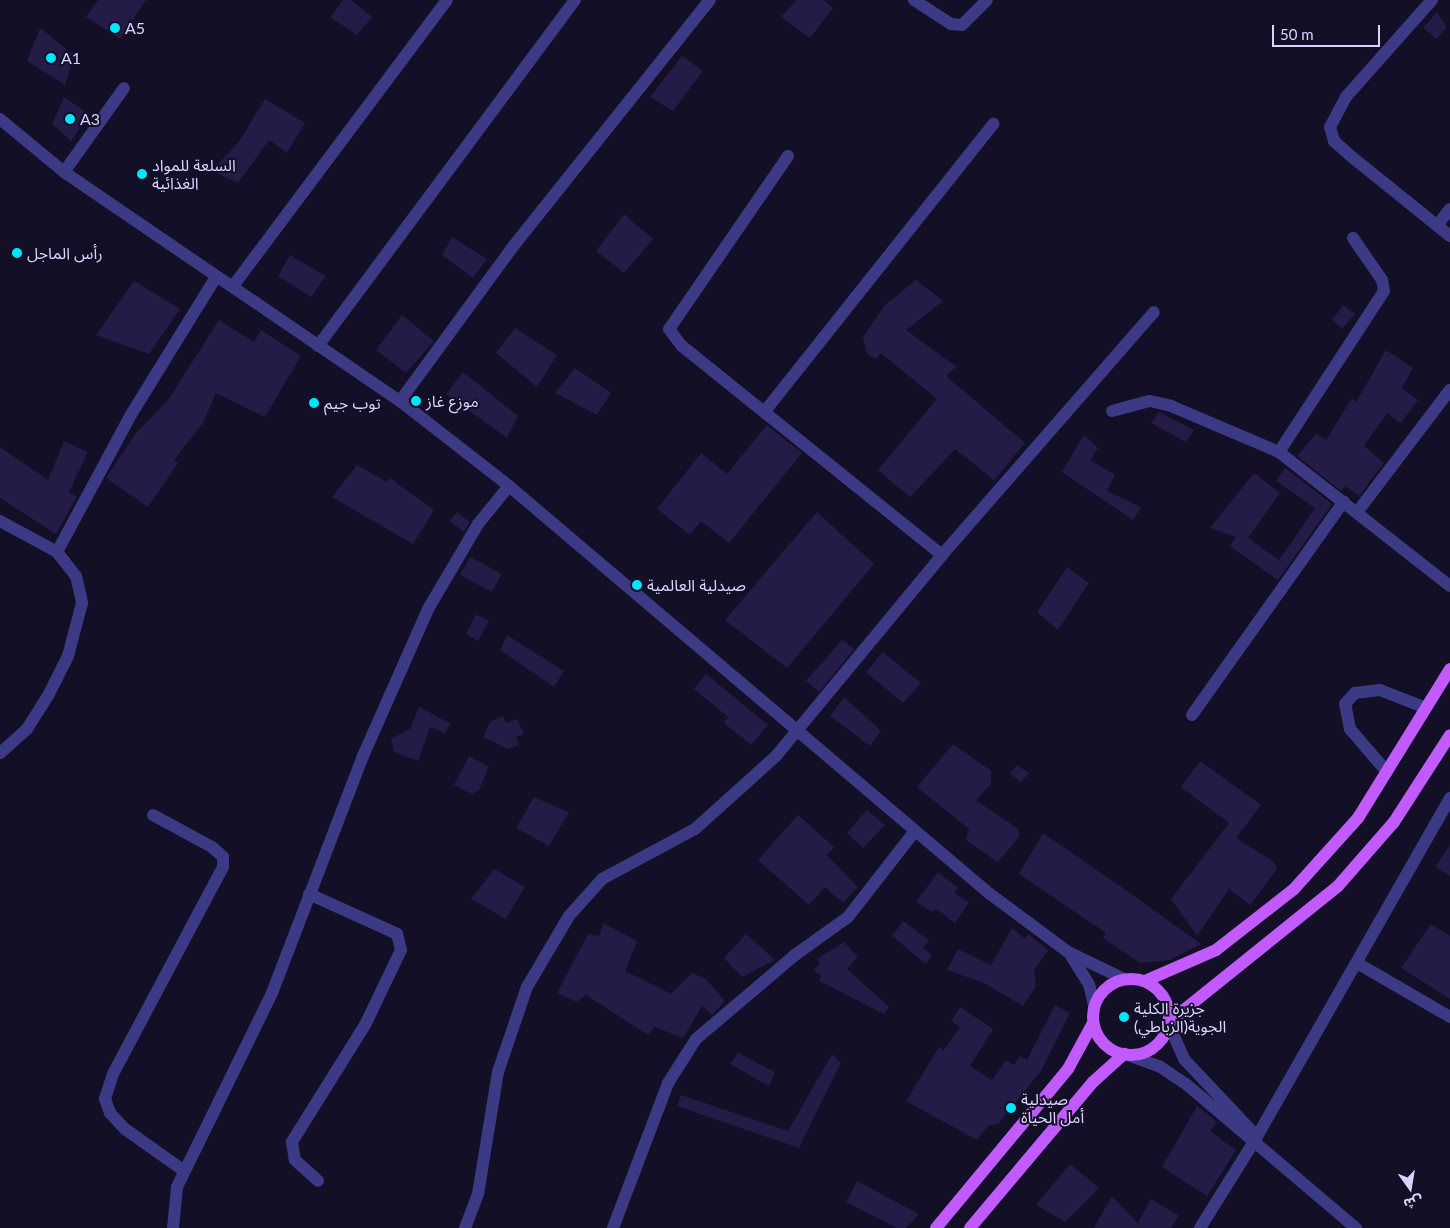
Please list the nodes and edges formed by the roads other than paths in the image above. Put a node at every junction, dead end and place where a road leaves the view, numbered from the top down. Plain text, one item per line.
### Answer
1 (447, 0) edge
2 (575, 0) edge
3 (710, 0) edge
4 (914, 0) edge
5 (987, 0) edge
6 (1432, 0) edge
7 (124, 88) dead end
8 (0, 119) edge
9 (993, 124) dead end
10 (788, 156) dead end
11 (64, 172) junction
12 (1450, 209) edge
13 (1437, 226) junction
14 (1450, 236) edge
15 (1353, 238) dead end
16 (216, 277) junction
17 (233, 286) junction
18 (1154, 312) dead end
19 (318, 346) junction
20 (1450, 390) edge
21 (400, 401) junction
22 (1112, 410) dead end
23 (765, 411) junction
24 (1279, 452) junction
25 (509, 486) junction
26 (1344, 501) junction
27 (1358, 512) junction
28 (0, 521) edge
29 (57, 552) junction
30 (942, 555) junction
31 (1450, 586) edge
32 (1450, 669) edge
33 (1426, 708) junction
34 (1192, 715) dead end
35 (800, 731) junction
36 (1450, 735) edge
37 (0, 753) edge
38 (1387, 772) junction
39 (1450, 798) edge
40 (153, 815) dead end
41 (915, 831) junction
42 (308, 894) junction
43 (1068, 952) junction
44 (1357, 963) junction
45 (1124, 979) junction
46 (1145, 981) junction
47 (1094, 1006) junction
48 (1450, 1018) edge
49 (1093, 1023) junction
50 (1169, 1024) junction
51 (1126, 1055) junction
52 (1256, 1138) junction
53 (184, 1171) junction
54 (318, 1181) dead end
55 (172, 1228) edge
56 (465, 1228) edge
57 (613, 1228) edge
58 (936, 1228) edge
59 (970, 1228) edge
60 (1200, 1228) edge
61 (1356, 1228) edge

1 - 17 street
2 - 19 street
3 - 21 street
4 - 5 street
6 - 13 street
7 - 11 street
8 - 11 street
9 - 23 street
10 - 23 street
11 - 16 street
12 - 13 street
13 - 14 street
15 - 24 street
16 - 17 street
16 - 29 street
17 - 19 street
18 - 30 street
19 - 21 street
20 - 27 street
21 - 25 street
22 - 24 street
23 - 30 street
24 - 26 street
25 - 35 street
25 - 42 street
26 - 27 street
26 - 34 street
27 - 31 street
28 - 29 street
29 - 37 street
30 - 35 street
32 - 33 main road
33 - 38 main road
33 - 38 street
35 - 41 street
35 - 56 street
36 - 50 main road
38 - 46 main road
39 - 44 street
40 - 53 street
41 - 43 street
41 - 57 street
42 - 53 street
42 - 54 street
43 - 45 street
43 - 47 street
44 - 48 street
44 - 52 street
45 - 46 main road
45 - 47 main road
46 - 50 main road
47 - 49 main road
49 - 51 main road
49 - 58 main road
50 - 51 main road
50 - 52 street
51 - 52 street
51 - 59 main road
52 - 60 street
52 - 61 street
53 - 55 street

